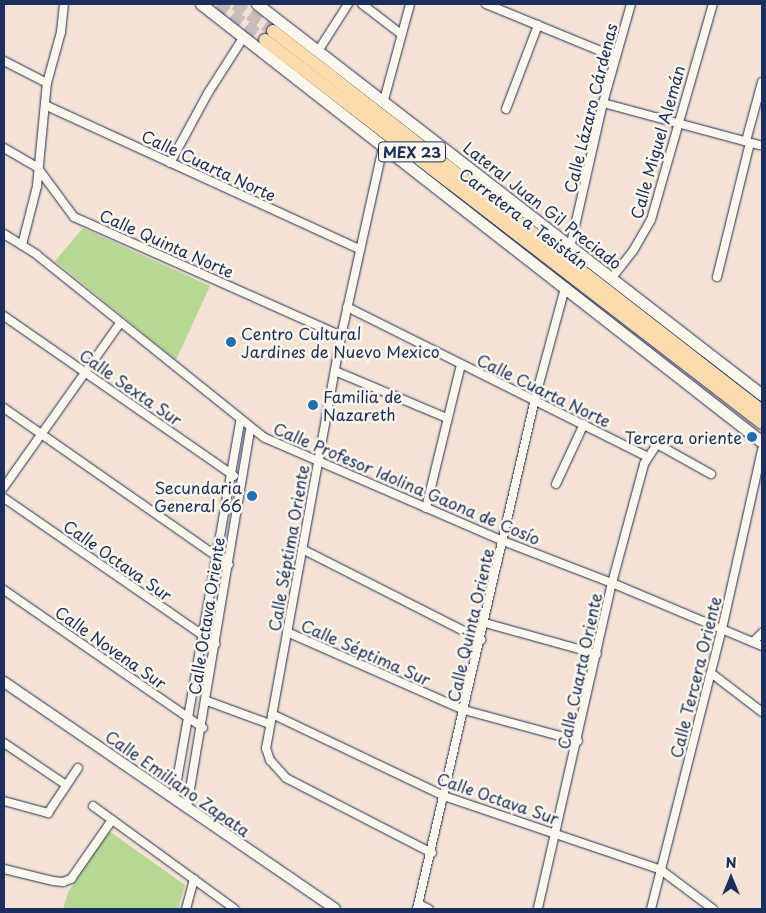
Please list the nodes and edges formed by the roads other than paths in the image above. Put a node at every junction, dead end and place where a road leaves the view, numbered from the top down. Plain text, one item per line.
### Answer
1 (64, 4) edge
2 (201, 4) edge
3 (257, 4) edge
4 (348, 4) edge
5 (362, 4) edge
6 (410, 4) edge
7 (486, 4) edge
8 (631, 4) edge
9 (713, 4) edge
10 (538, 25) junction
11 (401, 34) junction
12 (243, 38) junction
13 (318, 51) junction
14 (615, 57) junction
15 (4, 61) edge
16 (762, 82) edge
17 (47, 83) junction
18 (384, 100) junction
19 (603, 104) junction
20 (47, 106) junction
21 (506, 109) dead end
22 (677, 123) junction
23 (748, 142) junction
24 (759, 145) dead end
25 (383, 147) junction
26 (4, 148) edge
27 (170, 163) junction
28 (37, 167) junction
29 (4, 234) edge
30 (22, 245) junction
31 (570, 248) junction
32 (359, 249) junction
33 (717, 277) dead end
34 (611, 279) junction
35 (565, 288) junction
36 (348, 307) junction
37 (4, 316) edge
38 (120, 323) junction
39 (341, 336) junction
40 (461, 364) junction
41 (335, 371) junction
42 (85, 372) junction
43 (762, 395) edge
44 (536, 398) junction
45 (4, 408) edge
46 (762, 411) edge
47 (447, 418) junction
48 (240, 420) junction
49 (762, 423) edge
50 (584, 424) junction
51 (250, 429) junction
52 (41, 435) junction
53 (762, 442) edge
54 (762, 450) edge
55 (648, 457) junction
56 (318, 461) junction
57 (231, 474) junction
58 (710, 474) dead end
59 (242, 482) junction
60 (556, 484) dead end
61 (4, 487) edge
62 (4, 498) edge
63 (426, 508) junction
64 (503, 541) junction
65 (302, 549) junction
66 (217, 556) junction
67 (229, 564) junction
68 (612, 583) junction
69 (4, 590) edge
70 (485, 622) junction
71 (722, 629) junction
72 (287, 632) junction
73 (762, 633) edge
74 (204, 636) junction
75 (481, 640) junction
76 (753, 642) junction
77 (216, 644) junction
78 (762, 646) edge
79 (597, 654) junction
80 (711, 673) junction
81 (4, 682) edge
82 (207, 701) junction
83 (464, 710) junction
84 (762, 712) edge
85 (272, 714) junction
86 (190, 719) junction
87 (270, 724) junction
88 (203, 728) junction
89 (578, 741) junction
90 (4, 743) edge
91 (78, 768) dead end
92 (66, 785) junction
93 (444, 796) junction
94 (174, 797) junction
95 (4, 801) edge
96 (93, 806) dead end
97 (187, 806) junction
98 (112, 820) junction
99 (557, 833) junction
100 (432, 853) junction
101 (4, 869) edge
102 (661, 870) junction
103 (194, 880) junction
104 (418, 906) edge
105 (538, 908) dead end
106 (186, 909) edge
107 (235, 909) edge
108 (334, 909) edge
109 (429, 909) edge
110 (651, 909) edge
111 (713, 909) edge

1 - 17 street
2 - 12 main road
3 - 13 main road, Lateral Juan Gil Preciado
4 - 13 street
5 - 11 street
6 - 11 street
7 - 10 street
8 - 14 street, Calle Lázaro Cárdenas
9 - 22 street, Calle Miguel Alemán
10 - 14 street
10 - 21 street
11 - 18 street
12 - 25 main road
12 - 27 street
13 - 18 main road, Lateral Juan Gil Preciado
14 - 19 street, Calle Lázaro Cárdenas
15 - 17 street
16 - 23 street
17 - 20 street
18 - 31 main road, Lateral Juan Gil Preciado
19 - 22 street
19 - 31 street, Calle Lázaro Cárdenas
20 - 27 street, Calle Cuarta Norte
20 - 28 street
22 - 23 street
22 - 34 street, Calle Miguel Alemán
23 - 24 street
23 - 33 street
25 - 32 street, Calle Séptima Oriente
25 - 35 main road
26 - 28 street, Calle Quinta Norte
27 - 32 street, Calle Cuarta Norte
28 - 30 street
28 - 39 street, Calle Quinta Norte
29 - 30 street, Calle Profesor Idolina Gaona de Cosío
30 - 38 street, Calle Profesor Idolina Gaona de Cosío
31 - 34 main road, Lateral Juan Gil Preciado
32 - 36 street, Calle Séptima Oriente
34 - 43 main road, Lateral Juan Gil Preciado
35 - 44 street, Calle Quinta Oriente
35 - 53 main road
36 - 39 street, Calle Séptima Oriente
36 - 40 street, Calle Cuarta Norte
37 - 42 street, Calle Sexta Sur
38 - 42 street
38 - 48 street, Calle Profesor Idolina Gaona de Cosío
39 - 41 street, Calle Séptima Oriente
40 - 44 street, Calle Cuarta Norte
40 - 47 street
41 - 47 street
41 - 56 street, Calle Séptima Oriente
42 - 52 street
42 - 57 street, Calle Sexta Sur
44 - 50 street, Calle Cuarta Norte
44 - 64 street, Calle Quinta Oriente
45 - 52 street
46 - 49 main road, Carretera a Tesistán / MEX 23
47 - 63 street
48 - 51 street, Calle Profesor Idolina Gaona de Cosío
48 - 57 street, Calle Octava Oriente
50 - 55 street, Calle Cuarta Norte
50 - 60 street
51 - 56 street, Calle Profesor Idolina Gaona de Cosío
51 - 59 street, Calle Octava Oriente
52 - 61 street
52 - 66 street
54 - 71 street, Calle Tercera Oriente
55 - 58 street, Calle Cuarta Oriente
55 - 68 street, Calle Cuarta Oriente
56 - 63 street, Calle Profesor Idolina Gaona de Cosío
56 - 65 street, Calle Séptima Oriente
57 - 59 street, Calle Sexta Sur
57 - 66 street, Calle Octava Oriente
59 - 67 street, Calle Octava Oriente
62 - 74 street, Calle Octava Sur
63 - 64 street, Calle Profesor Idolina Gaona de Cosío
64 - 68 street, Calle Profesor Idolina Gaona de Cosío
64 - 70 street, Calle Quinta Oriente
65 - 72 street, Calle Séptima Oriente
65 - 75 street
66 - 67 street
66 - 74 street, Calle Octava Oriente
67 - 77 street, Calle Octava Oriente
68 - 71 street, Calle Profesor Idolina Gaona de Cosío
68 - 79 street, Calle Cuarta Oriente
69 - 86 street, Calle Novena Sur
70 - 75 street, Calle Quinta Oriente
70 - 79 street
71 - 76 street, Calle Profesor Idolina Gaona de Cosío
71 - 80 street, Calle Tercera Oriente
72 - 83 street, Calle Séptima Sur
72 - 85 street, Calle Séptima Oriente
73 - 76 street
74 - 77 street, Calle Octava Sur
74 - 86 street, Calle Octava Oriente
75 - 83 street, Calle Quinta Oriente
76 - 78 street, Calle Profesor Idolina Gaona de Cosío
77 - 82 street, Calle Octava Oriente
79 - 89 street, Calle Cuarta Oriente
80 - 84 street
80 - 102 street, Calle Tercera Oriente
81 - 94 street, Calle Emiliano Zapata
82 - 87 street
82 - 88 street, Calle Octava Oriente
83 - 89 street, Calle Séptima Sur
83 - 93 street, Calle Quinta Oriente
85 - 87 street, Calle Séptima Oriente
85 - 93 street, Calle Octava Sur
86 - 88 street, Calle Novena Sur
86 - 94 street, Calle Octava Oriente
87 - 100 street, Calle Séptima Oriente
88 - 97 street, Calle Octava Oriente
89 - 99 street, Calle Cuarta Oriente
90 - 92 street
91 - 92 street
92 - 95 street
93 - 99 street, Calle Octava Sur
93 - 100 street, Calle Quinta Oriente
94 - 97 street, Calle Emiliano Zapata
96 - 98 street
97 - 108 street, Calle Emiliano Zapata
98 - 101 street
98 - 103 street
99 - 102 street, Calle Octava Sur
99 - 105 street, Calle Cuarta Oriente
100 - 104 street, Calle Quinta Oriente
102 - 110 street, Calle Tercera Oriente
102 - 111 street, Calle Octava Sur
103 - 106 street
103 - 107 street
104 - 109 street

